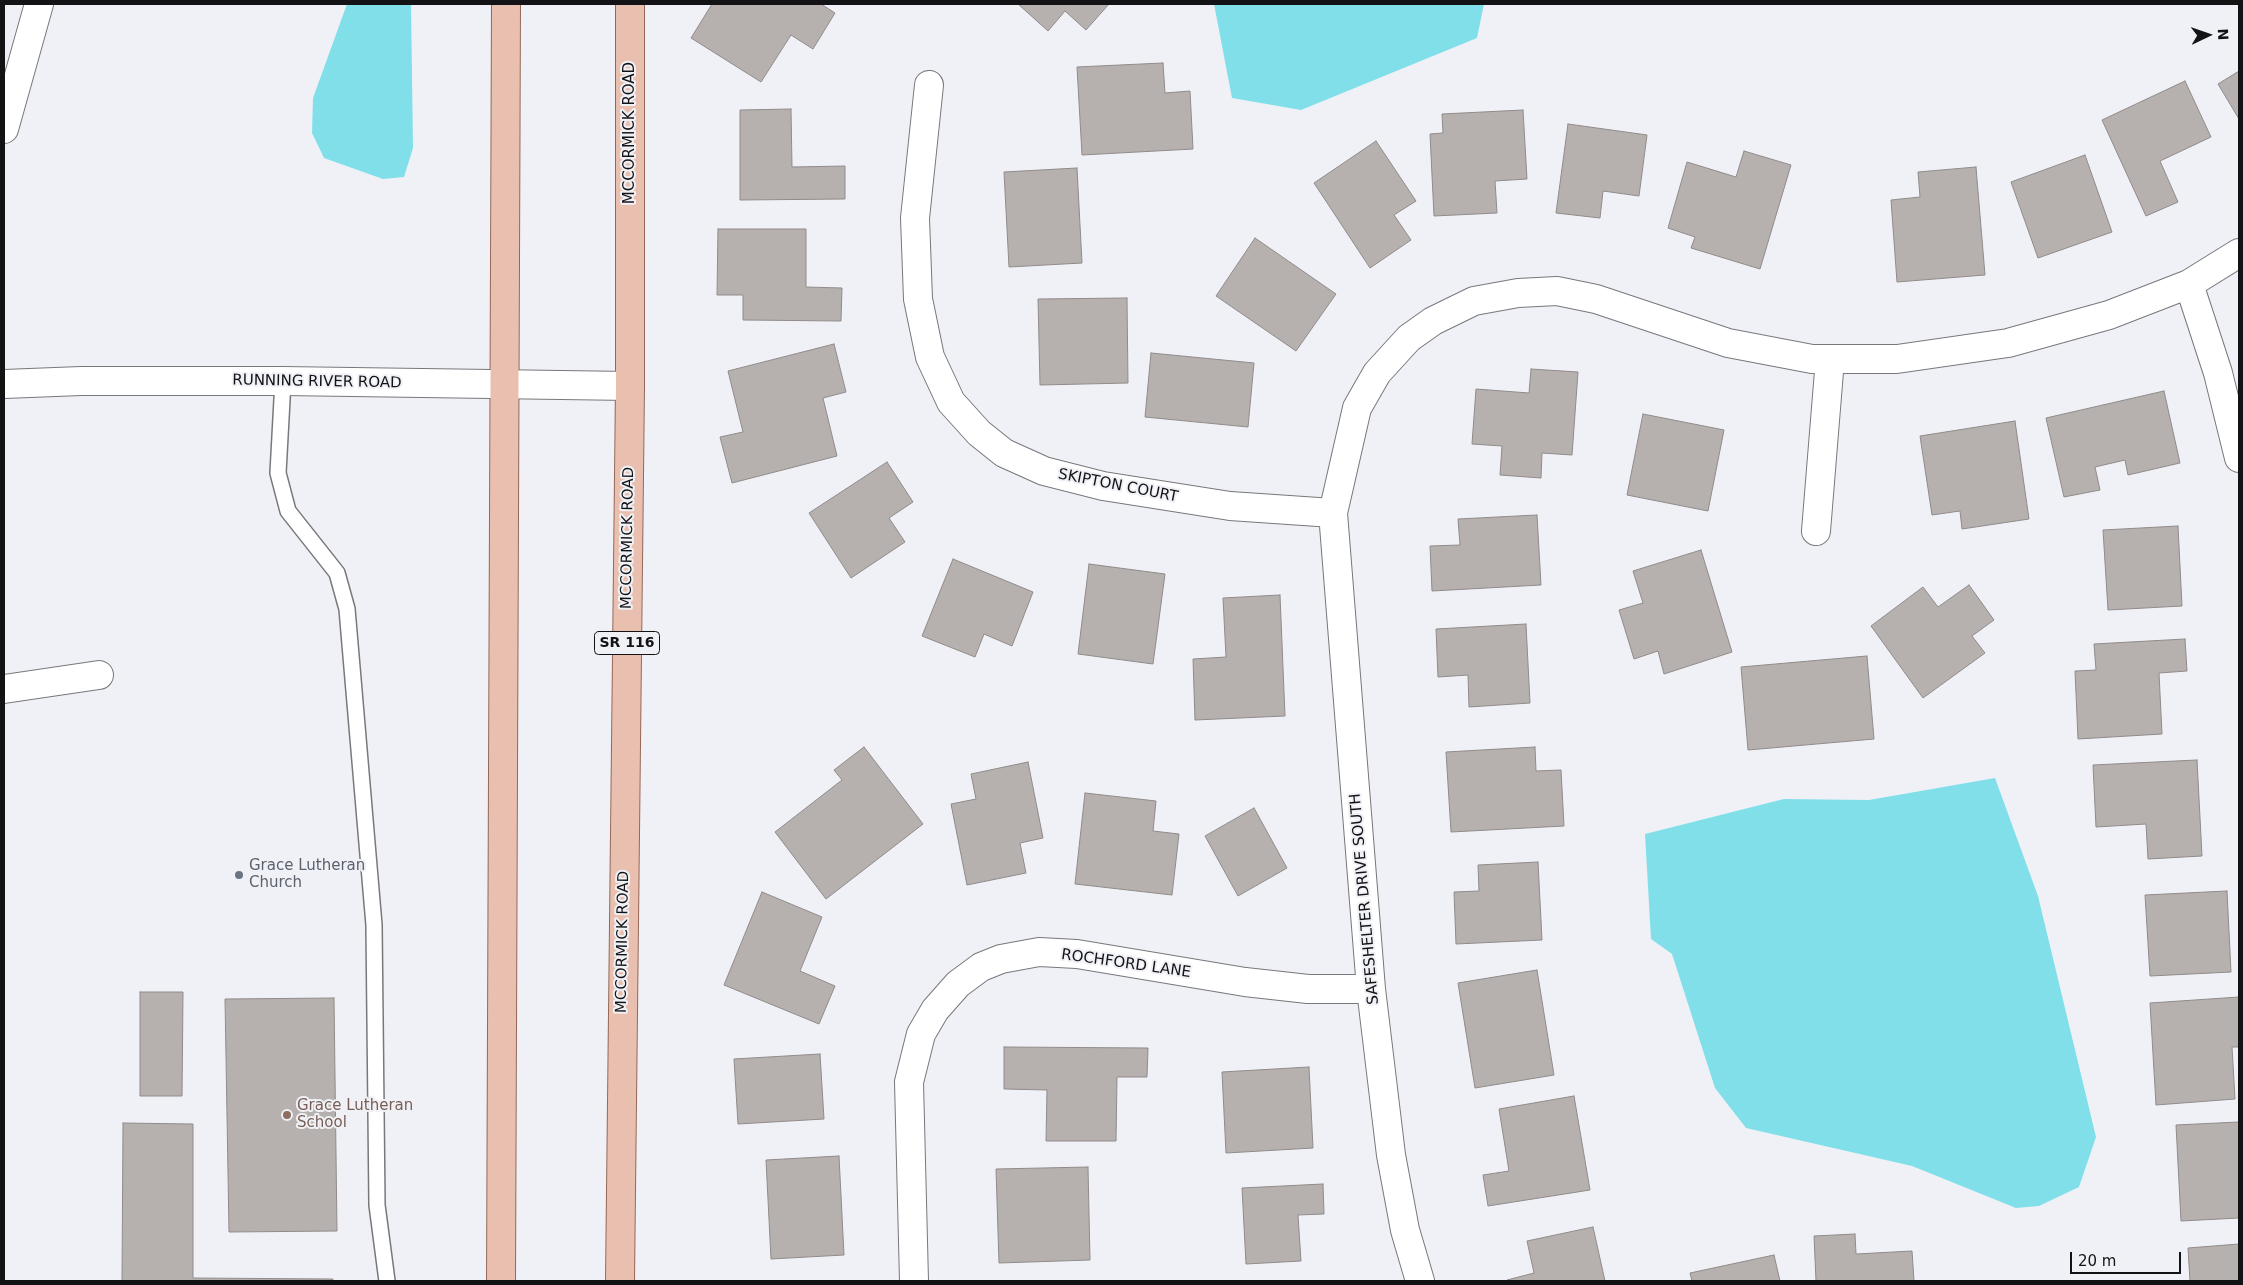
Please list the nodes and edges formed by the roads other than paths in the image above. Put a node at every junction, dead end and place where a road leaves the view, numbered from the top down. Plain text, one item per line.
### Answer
1 (39, 4) edge
2 (506, 4) edge
3 (630, 4) edge
4 (929, 85) dead end
5 (4, 129) edge
6 (2239, 253) edge
7 (2189, 284) junction
8 (1830, 359) junction
9 (283, 381) junction
10 (4, 384) edge
11 (506, 384) junction
12 (630, 386) junction
13 (2239, 458) edge
14 (1333, 513) junction
15 (1816, 531) dead end
16 (99, 675) dead end
17 (4, 689) edge
18 (1371, 989) junction
19 (387, 1281) edge
20 (501, 1281) edge
21 (620, 1281) edge
22 (914, 1281) edge
23 (1420, 1281) edge

1 - 5 street
2 - 11 main road
3 - 12 main road, MCCORMICK ROAD / SR 116
4 - 14 street, SKIPTON COURT
6 - 7 street, SAFESHELTER DRIVE SOUTH
7 - 8 street, SAFESHELTER DRIVE SOUTH
7 - 13 street
8 - 14 street, SAFESHELTER DRIVE SOUTH
8 - 15 street
9 - 10 street, RUNNING RIVER ROAD
9 - 11 street, RUNNING RIVER ROAD
9 - 19 lane
11 - 12 street, RUNNING RIVER ROAD
11 - 20 main road
12 - 21 main road, MCCORMICK ROAD / SR 116
14 - 18 street, SAFESHELTER DRIVE SOUTH
16 - 17 street
18 - 22 street, ROCHFORD LANE
18 - 23 street, SAFESHELTER DRIVE SOUTH

